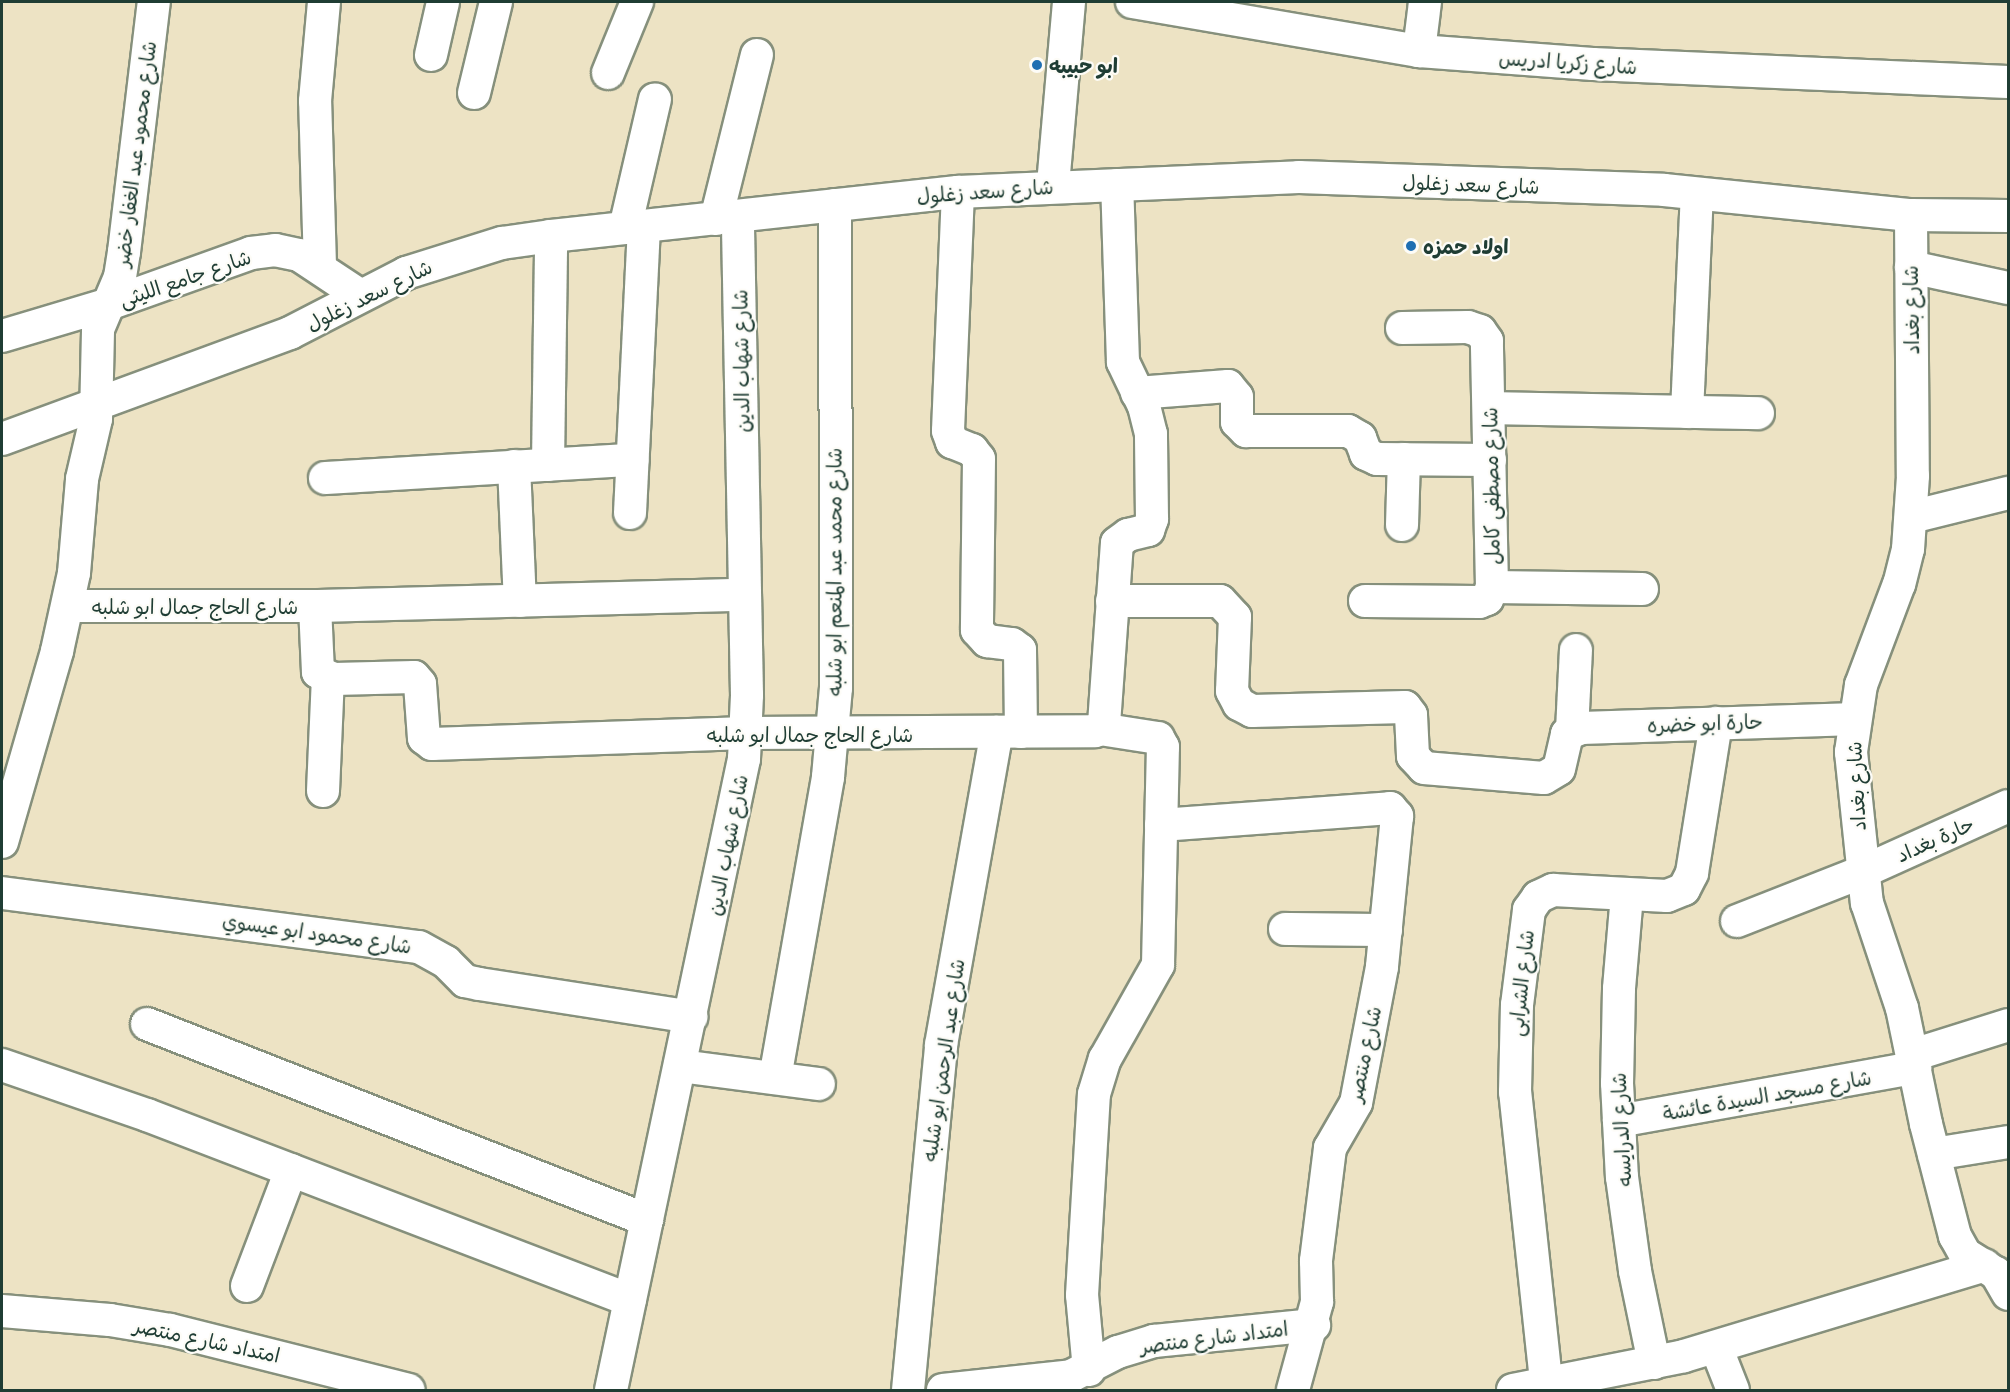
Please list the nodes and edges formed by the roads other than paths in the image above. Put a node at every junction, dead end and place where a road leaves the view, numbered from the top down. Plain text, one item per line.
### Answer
1 (154, 2) edge
2 (324, 2) edge
3 (443, 2) edge
4 (496, 2) edge
5 (637, 2) edge
6 (1069, 2) edge
7 (1132, 2) edge
8 (1425, 2) edge
9 (1419, 51) junction
10 (431, 55) dead end
11 (757, 55) dead end
12 (608, 73) dead end
13 (2008, 82) edge
14 (474, 93) dead end
15 (655, 99) dead end
16 (1053, 185) junction
17 (1117, 185) junction
18 (958, 192) junction
19 (1697, 194) junction
20 (835, 206) junction
21 (1911, 215) junction
22 (2008, 216) edge
23 (727, 218) junction
24 (635, 227) junction
25 (551, 236) junction
26 (320, 266) junction
27 (1911, 267) junction
28 (2008, 288) edge
29 (361, 296) junction
30 (106, 305) junction
31 (1402, 328) dead end
32 (2, 336) edge
33 (1137, 393) junction
34 (96, 404) junction
35 (1490, 408) junction
36 (1687, 411) junction
37 (1758, 413) dead end
38 (2, 439) edge
39 (1404, 459) junction
40 (632, 460) junction
41 (1490, 460) junction
42 (548, 465) junction
43 (514, 466) junction
44 (325, 478) dead end
45 (2008, 493) edge
46 (630, 513) dead end
47 (1911, 517) junction
48 (1402, 525) dead end
49 (1492, 587) junction
50 (1642, 589) dead end
51 (745, 595) junction
52 (520, 601) junction
53 (1112, 601) junction
54 (1365, 601) dead end
55 (68, 606) junction
56 (315, 606) junction
57 (1576, 650) dead end
58 (328, 678) junction
59 (1855, 718) junction
60 (1716, 723) junction
61 (1100, 729) junction
62 (1009, 732) junction
63 (746, 733) junction
64 (830, 734) junction
65 (1567, 738) junction
66 (323, 791) dead end
67 (2008, 806) edge
68 (1161, 825) junction
69 (2, 842) edge
70 (1862, 872) junction
71 (2, 893) edge
72 (1627, 895) junction
73 (1737, 921) dead end
74 (1285, 929) dead end
75 (1386, 930) junction
76 (692, 1017) junction
77 (147, 1024) dead end
78 (2008, 1025) edge
79 (1914, 1062) junction
80 (2, 1065) edge
81 (680, 1066) junction
82 (775, 1078) junction
83 (819, 1084) dead end
84 (1619, 1121) junction
85 (2008, 1142) edge
86 (1934, 1154) junction
87 (291, 1170) junction
88 (647, 1220) junction
89 (1984, 1265) junction
90 (248, 1286) dead end
91 (2008, 1294) edge
92 (630, 1300) junction
93 (2, 1311) edge
94 (1314, 1325) junction
95 (1716, 1347) junction
96 (1654, 1363) junction
97 (1089, 1370) junction
98 (1547, 1388) edge
99 (409, 1390) edge
100 (610, 1390) edge
101 (908, 1390) edge
102 (943, 1390) edge
103 (1293, 1390) edge
104 (1513, 1390) edge
105 (1733, 1390) edge

1 - 30 street, شارع محمود عبد الغفار خضر
2 - 26 street
3 - 10 street
4 - 14 street
5 - 12 street
6 - 16 street
7 - 9 street, شارع زكريا ادريس
8 - 9 street
9 - 13 street, شارع زكريا ادريس
11 - 23 street, شارع شهاب الدين
15 - 24 street
16 - 17 street, شارع سعد زغلول
16 - 18 street, شارع سعد زغلول
17 - 19 street, شارع سعد زغلول
17 - 33 street
18 - 20 street, شارع سعد زغلول
18 - 62 street, شارع عبد الرحمن ابو شلبه
19 - 21 street, شارع سعد زغلول
19 - 36 street
20 - 23 street, شارع سعد زغلول
20 - 64 street, شارع محمد عبد المنعم ابو شلبه
21 - 22 street, شارع سعد زغلول
21 - 27 street, شارع بغداد
23 - 24 street, شارع سعد زغلول
23 - 51 street, شارع شهاب الدين
24 - 25 street, شارع سعد زغلول
24 - 40 street
25 - 29 street, شارع سعد زغلول
25 - 42 street
26 - 29 street, شارع جامع الليثى
26 - 30 street, شارع جامع الليثى
27 - 28 street
27 - 47 street, شارع بغداد
29 - 34 street, شارع سعد زغلول
30 - 32 street, شارع جامع الليثى
30 - 34 street
31 - 35 street, شارع مصطفى كامل
33 - 39 street
33 - 53 street
34 - 38 street, شارع سعد زغلول
34 - 55 street
35 - 36 street
35 - 41 street, شارع مصطفى كامل
36 - 37 street
39 - 41 street
39 - 48 street
40 - 42 street
40 - 46 street
41 - 49 street, شارع مصطفى كامل
42 - 43 street
43 - 44 street
43 - 52 street
45 - 47 street
47 - 59 street, شارع بغداد
49 - 50 street
49 - 54 street, شارع مصطفى كامل
51 - 52 street
51 - 63 street, شارع شهاب الدين
52 - 56 street
53 - 61 street
53 - 65 street
55 - 56 street, شارع الحاج جمال ابو شلبه
55 - 69 street
56 - 58 street, شارع الحاج جمال ابو شلبه
57 - 65 street
58 - 63 street, شارع الحاج جمال ابو شلبه
58 - 66 street
59 - 60 street, حارة ابو خضره
59 - 70 street, شارع بغداد
60 - 65 street, حارة ابو خضره
60 - 72 street, شارع الشرابى
61 - 62 street, شارع الحاج جمال ابو شلبه
61 - 68 street, شارع الحاج جمال ابو شلبه
62 - 64 street, شارع الحاج جمال ابو شلبه
62 - 101 street, شارع عبد الرحمن ابو شلبه
63 - 64 street, شارع الحاج جمال ابو شلبه
63 - 76 street, شارع شهاب الدين
64 - 82 street, شارع محمد عبد المنعم ابو شلبه
67 - 70 street, حارة بغداد
68 - 75 street, شارع منتصر
68 - 97 street
70 - 73 street, حارة بغداد
70 - 79 street, شارع بغداد
71 - 76 street, شارع محمود ابو عيسوي
72 - 84 street, شارع الدرايسه
72 - 98 street, شارع الشرابى
74 - 75 street
75 - 94 street, شارع منتصر
76 - 81 street, شارع شهاب الدين
77 - 88 street
78 - 79 street, شارع مسجد السيدة عائشة
79 - 84 street, شارع مسجد السيدة عائشة
79 - 86 street, شارع بغداد
80 - 87 street
81 - 82 street
81 - 88 street, شارع شهاب الدين
82 - 83 street
84 - 96 street, شارع الدرايسه
85 - 86 street
86 - 89 street, شارع بغداد
87 - 90 street
87 - 92 street
88 - 92 street, شارع شهاب الدين
89 - 91 street, شارع بغداد
89 - 95 street
92 - 100 street, شارع شهاب الدين
93 - 99 street, امتداد شارع منتصر
94 - 97 street, امتداد شارع منتصر
94 - 103 street, شارع منتصر
95 - 96 street
95 - 105 street
96 - 98 street
97 - 102 street, امتداد شارع منتصر
98 - 104 street

